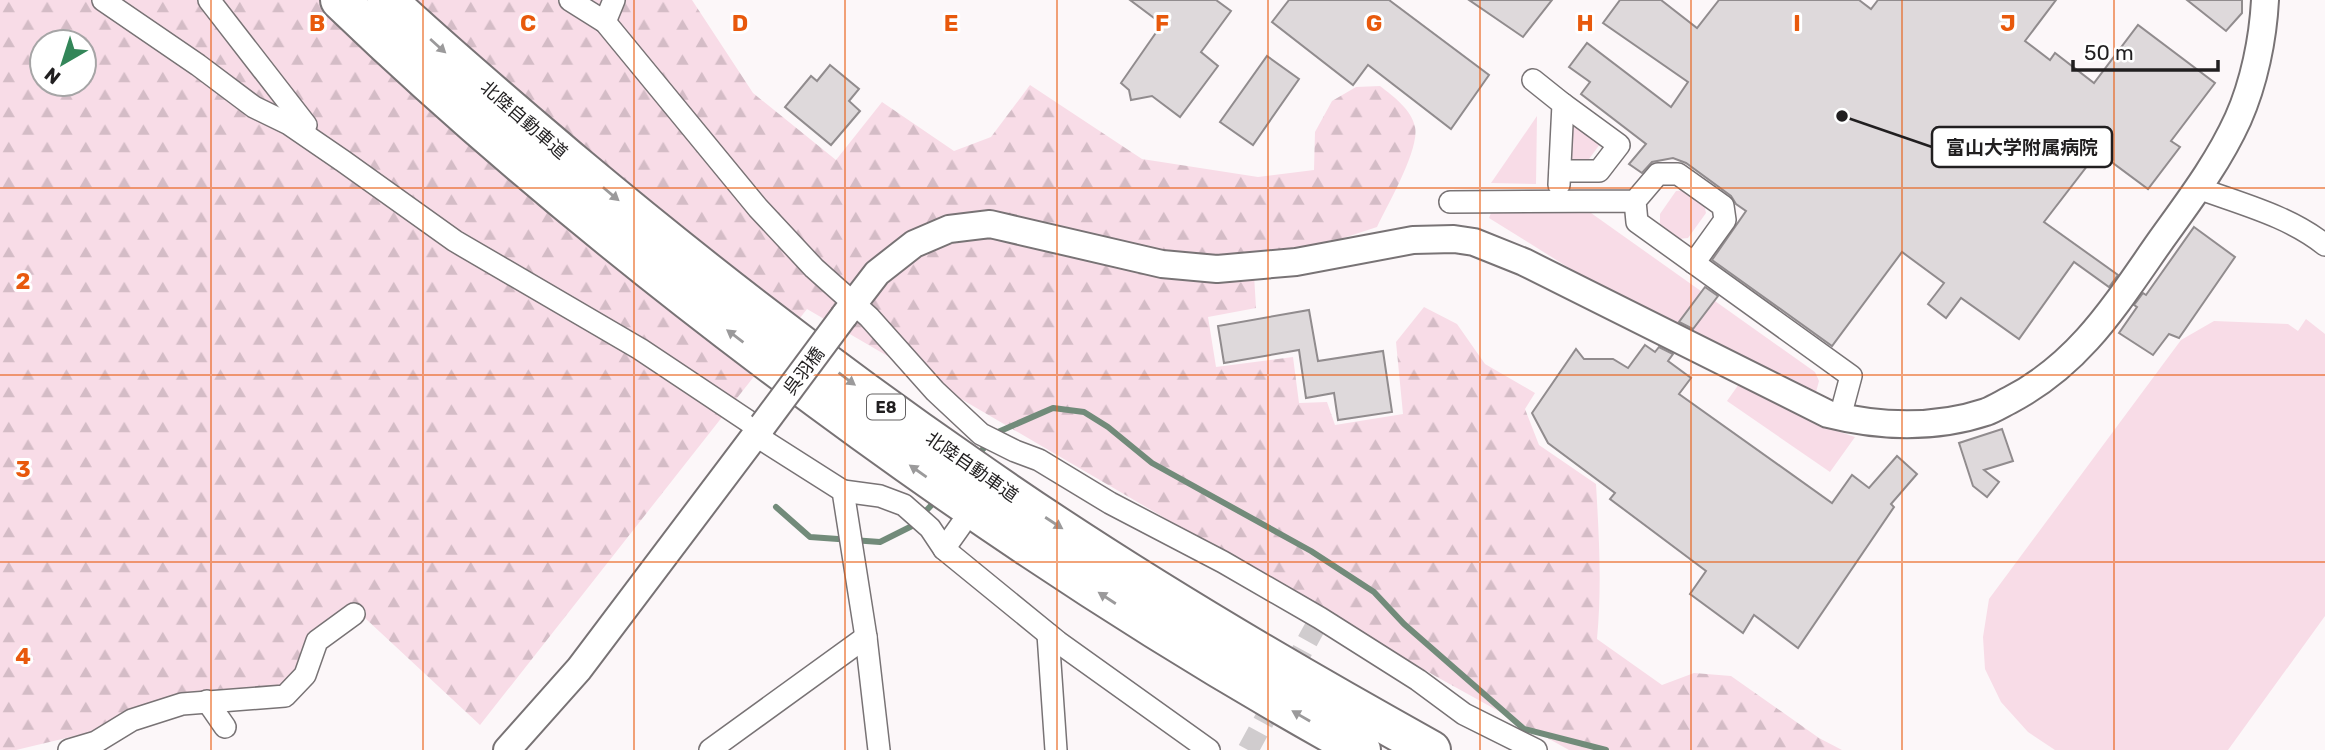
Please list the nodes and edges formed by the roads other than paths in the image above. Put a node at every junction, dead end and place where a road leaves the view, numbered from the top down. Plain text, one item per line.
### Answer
1 (103, 0) edge
2 (209, 0) edge
3 (340, 0) edge
4 (387, 0) edge
5 (570, 0) edge
6 (614, 0) edge
7 (2265, 0) edge
8 (605, 22) junction
9 (1533, 80) dead end
10 (1563, 104) junction
11 (306, 125) dead end
12 (1560, 171) junction
13 (2198, 188) junction
14 (1558, 201) junction
15 (1635, 201) junction
16 (1450, 202) dead end
17 (2325, 245) edge
18 (1693, 263) junction
19 (849, 310) junction
20 (1840, 417) junction
21 (760, 430) junction
22 (843, 491) junction
23 (961, 525) dead end
24 (944, 549) junction
25 (354, 614) dead end
26 (1048, 634) junction
27 (866, 637) junction
28 (207, 701) junction
29 (225, 727) dead end
30 (731, 742) edge
31 (69, 750) edge
32 (507, 750) edge
33 (710, 750) edge
34 (879, 750) edge
35 (1056, 750) edge
36 (1209, 750) edge
37 (1361, 750) edge
38 (1430, 750) edge
39 (1536, 750) edge

1 - 21 street
2 - 11 street
37 -> 3 highway, 北陸自動車道 / E8
4 -> 38 highway, 北陸自動車道 / E8
5 - 8 street
6 - 8 street
7 - 13 street, 呉羽橋
8 - 19 street
9 - 10 street
10 - 12 street
10 - 12 street
12 - 14 street
13 - 17 street
13 - 20 street, 呉羽橋
14 - 15 street
14 - 16 street
15 - 18 street
15 - 18 street
18 - 20 street
19 - 20 street, 呉羽橋
19 - 21 street, 呉羽橋, bridge
19 - 39 street
21 - 22 street
21 - 32 street, 呉羽橋
22 - 24 street
22 - 27 street
23 - 24 street
24 - 26 street
25 - 28 street
26 - 35 street
26 - 36 street
27 - 30 street
27 - 34 street
28 - 29 street
28 - 31 street
30 - 33 street

